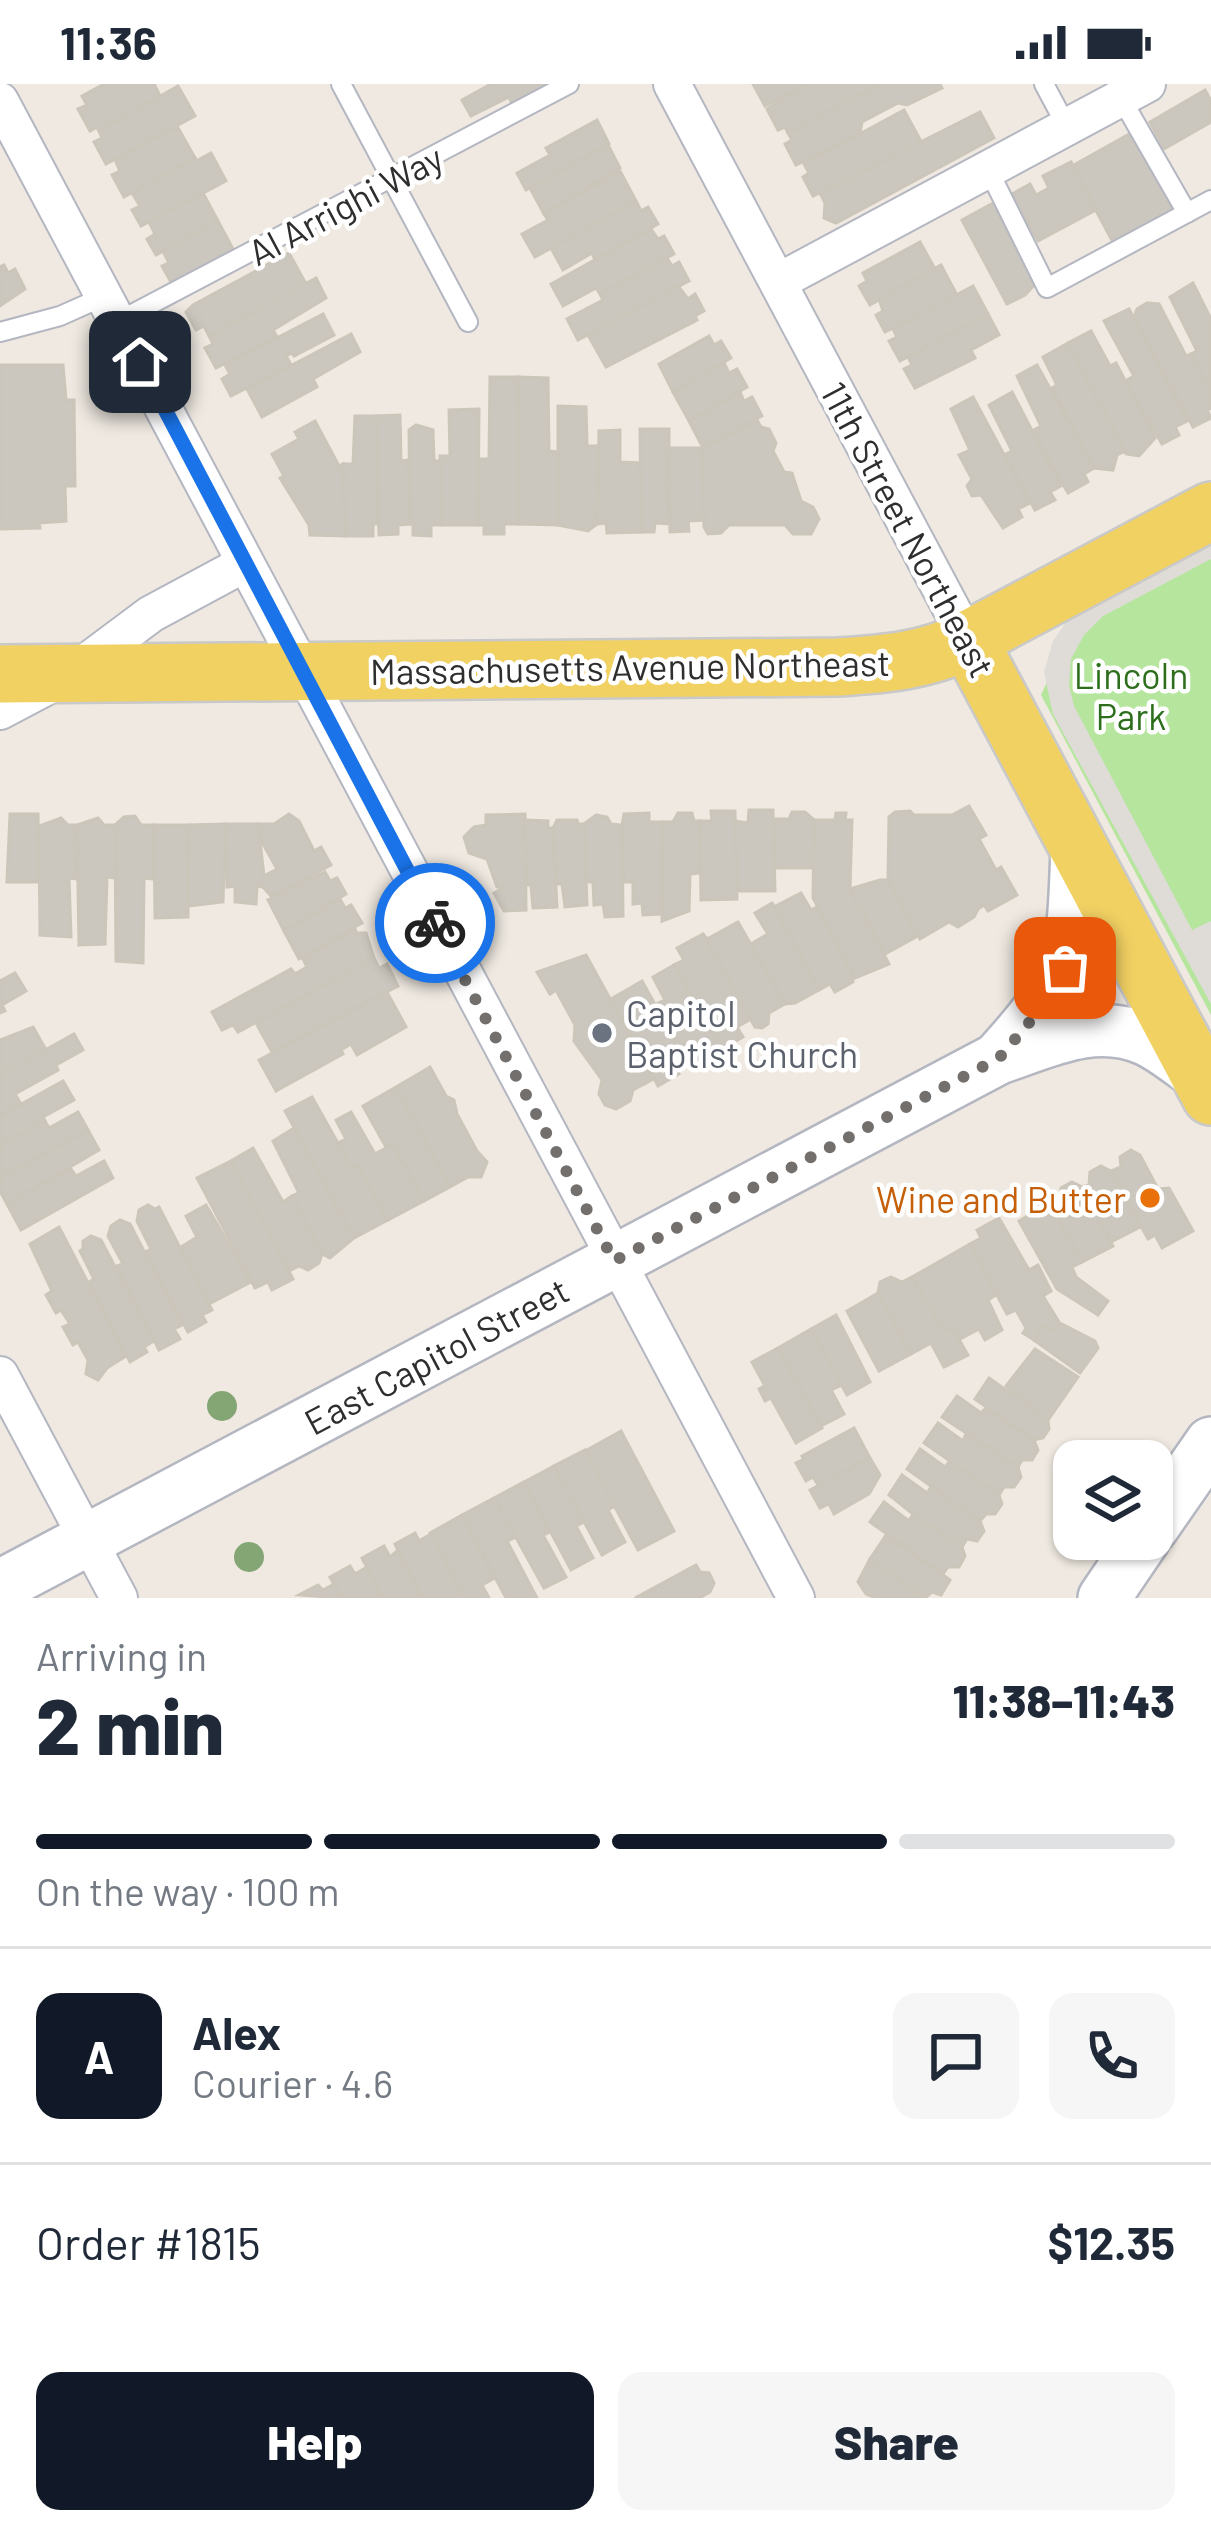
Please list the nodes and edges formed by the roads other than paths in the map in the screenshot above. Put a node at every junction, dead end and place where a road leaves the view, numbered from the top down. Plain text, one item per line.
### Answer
1 (341, 84) edge
2 (568, 84) edge
3 (672, 84) edge
4 (1044, 84) edge
5 (1134, 91) edge
6 (0, 101) edge
7 (1067, 127) junction
8 (988, 169) junction
9 (393, 179) junction
10 (1211, 200) edge
11 (1186, 213) junction
12 (778, 282) junction
13 (112, 309) junction
14 (468, 322) dead end
15 (0, 332) edge
16 (1211, 512) edge
17 (244, 564) junction
18 (968, 640) junction
19 (300, 671) junction
20 (72, 673) junction
21 (0, 674) edge
22 (0, 711) edge
23 (1077, 848) junction
24 (999, 1058) junction
25 (1206, 1086) edge
26 (614, 1261) junction
27 (0, 1375) edge
28 (1211, 1443) edge
29 (1173, 1498) edge
30 (88, 1540) junction
31 (1130, 1560) edge
32 (0, 1586) edge
33 (119, 1598) edge
34 (796, 1598) edge
35 (1104, 1598) edge

1 - 9 lane
2 - 9 lane, Al Arrighi Way
3 - 12 street, 11th Street Northeast
4 - 7 lane
5 - 7 street
5 - 11 lane
6 - 13 street
7 - 8 street
8 - 11 lane
8 - 12 street
9 - 13 lane, Al Arrighi Way
9 - 14 lane
10 - 11 lane
12 - 18 street, 11th Street Northeast
13 - 15 lane, Al Arrighi Way
13 - 17 street
16 - 18 main road, Massachusetts Avenue Northeast
17 - 19 street
17 - 20 street
18 - 19 main road, Massachusetts Avenue Northeast
18 - 23 main road, 11th Street Northeast
19 - 20 main road, Massachusetts Avenue Northeast
19 - 26 street
20 - 21 main road, Massachusetts Avenue Northeast
20 - 22 street
23 - 24 main road
23 - 25 main road, 11th Street Northeast
24 - 25 main road
24 - 26 main road, East Capitol Street
26 - 30 main road, East Capitol Street
26 - 34 street
27 - 30 street
28 - 29 main road
30 - 32 main road, East Capitol Street
30 - 33 street
31 - 35 main road

